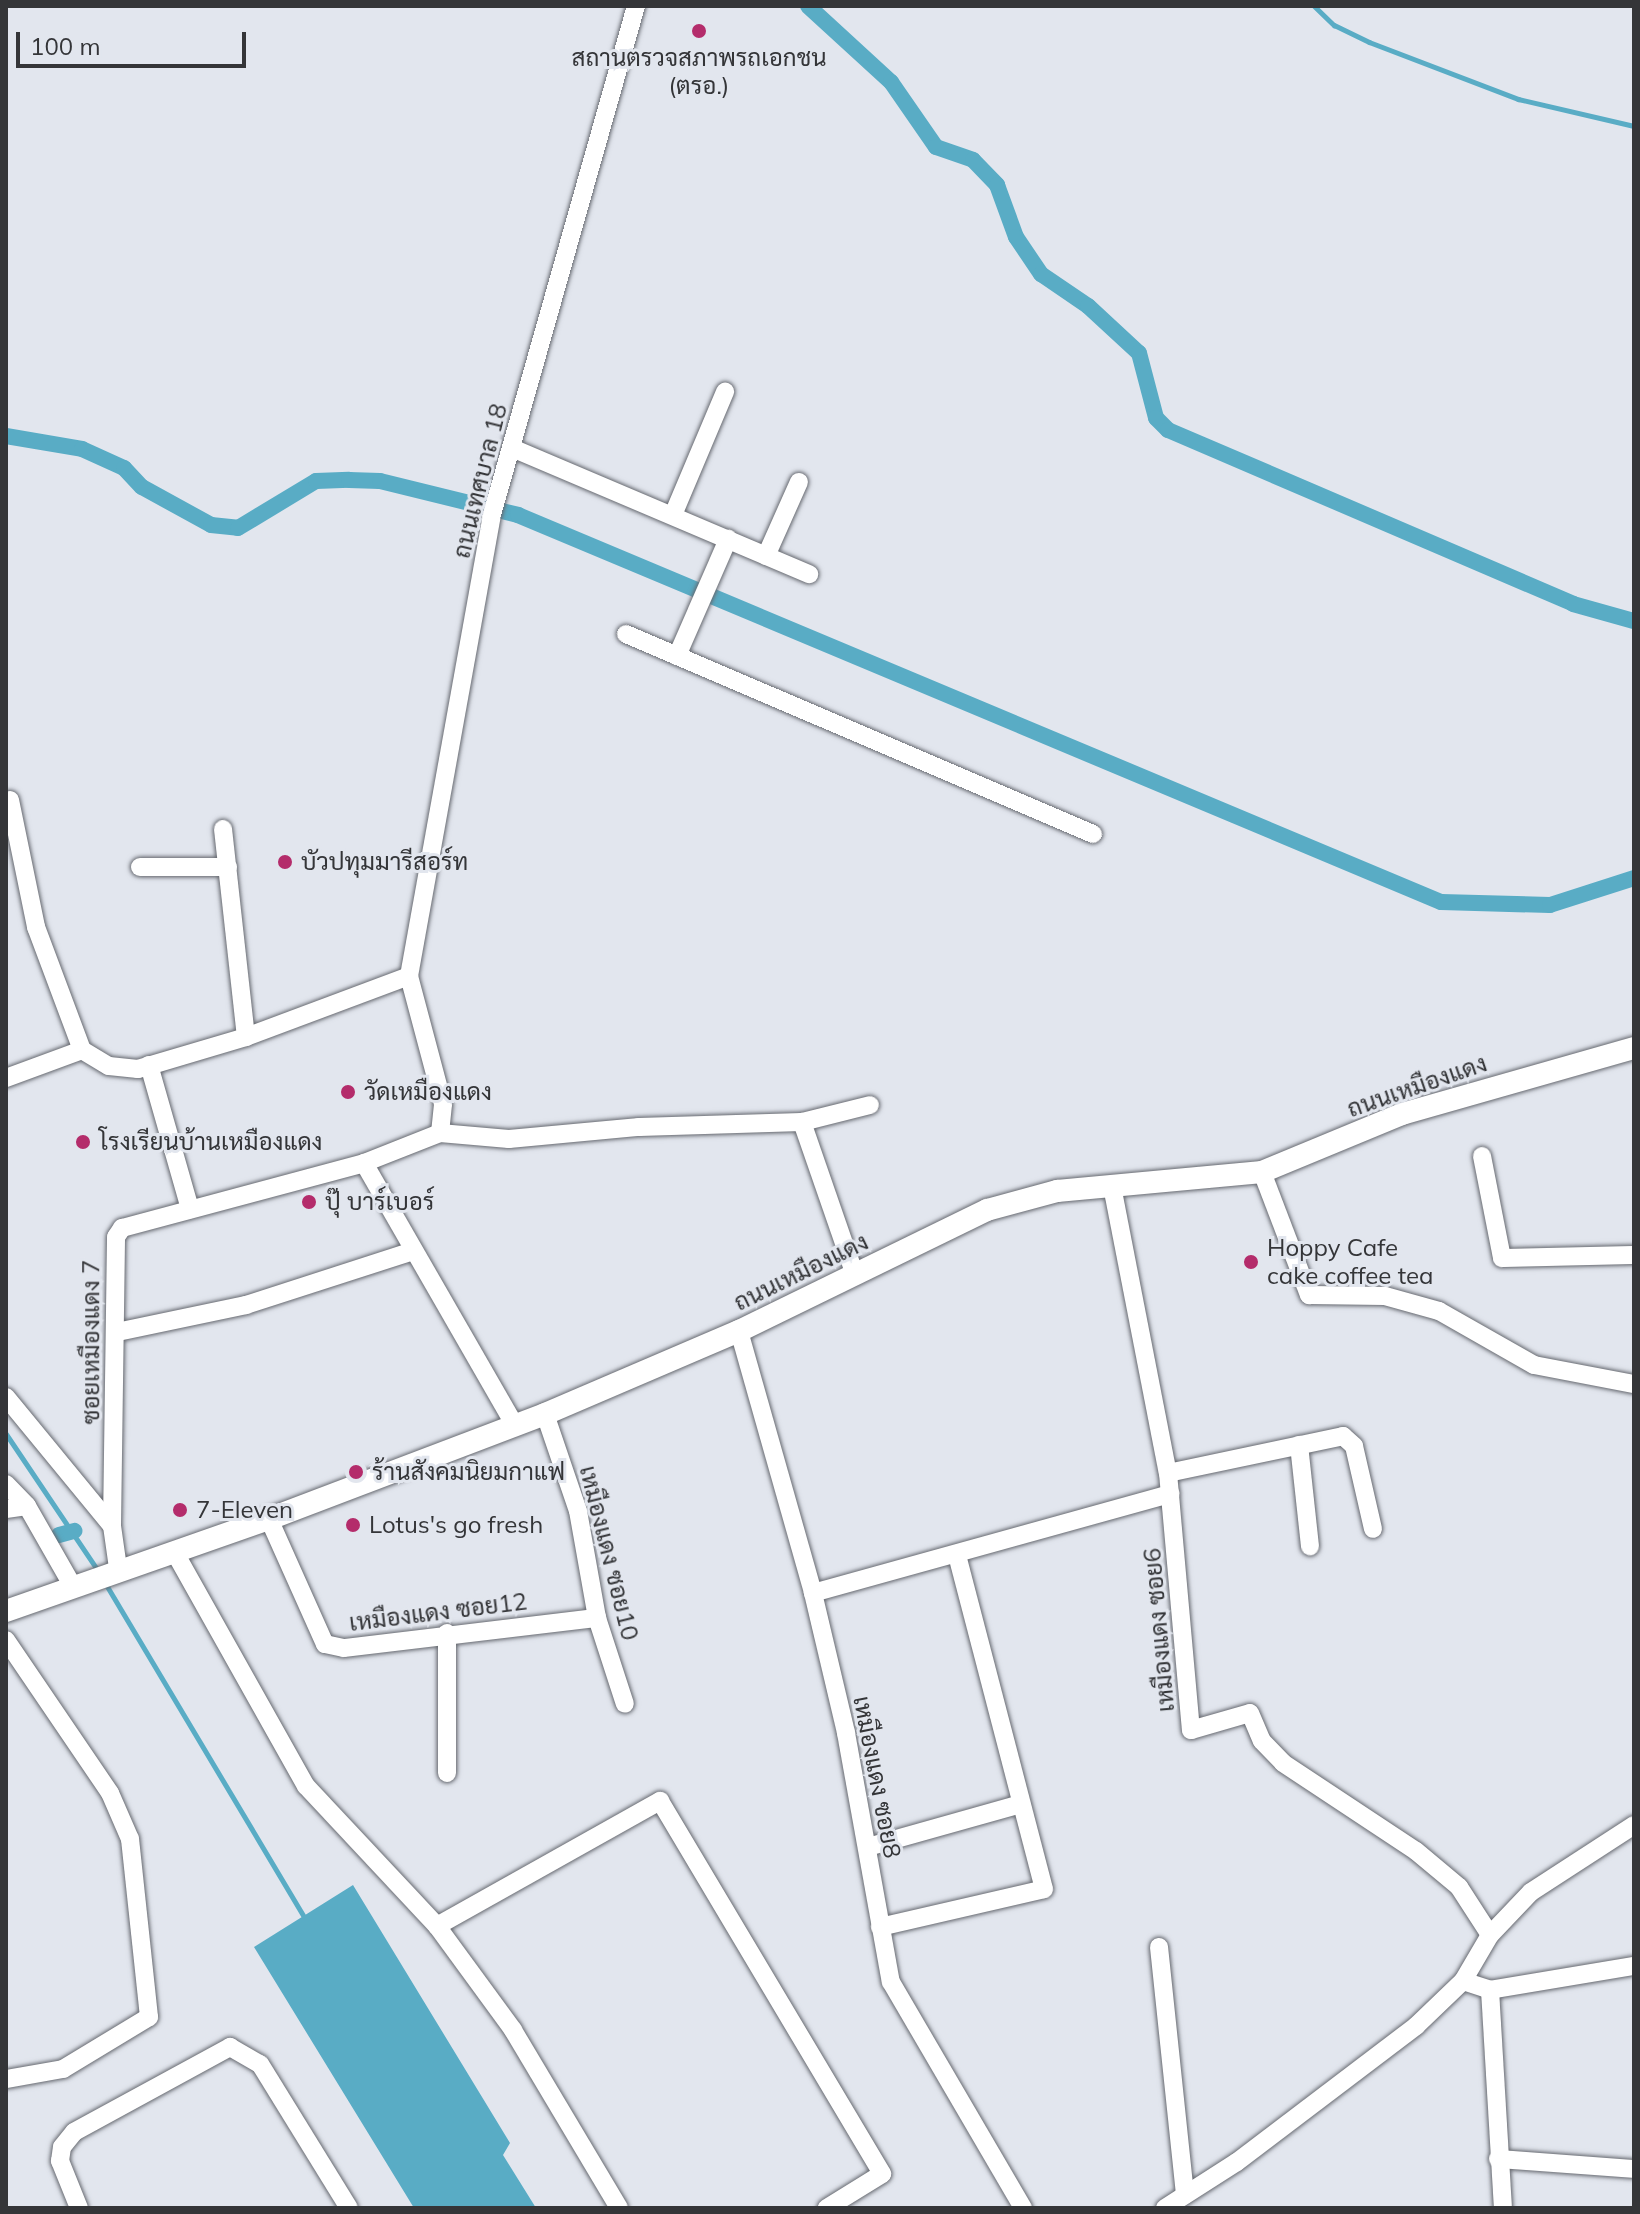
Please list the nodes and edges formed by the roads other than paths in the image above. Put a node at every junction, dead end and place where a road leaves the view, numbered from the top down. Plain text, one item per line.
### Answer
1 (636, 6) edge
2 (725, 392) dead end
3 (512, 448) junction
4 (799, 482) dead end
5 (673, 515) junction
6 (728, 539) junction
7 (766, 556) junction
8 (809, 574) dead end
9 (626, 634) dead end
10 (677, 656) junction
11 (10, 800) dead end
12 (223, 829) dead end
13 (1093, 834) dead end
14 (140, 867) dead end
15 (228, 867) junction
16 (409, 976) junction
17 (246, 1037) junction
18 (1634, 1048) edge
19 (82, 1050) junction
20 (149, 1065) junction
21 (6, 1078) edge
22 (870, 1105) dead end
23 (802, 1122) junction
24 (440, 1133) junction
25 (1482, 1156) dead end
26 (364, 1163) junction
27 (1262, 1172) junction
28 (1112, 1186) junction
29 (190, 1209) junction
30 (413, 1251) junction
31 (1634, 1255) edge
32 (855, 1275) junction
33 (739, 1331) junction
34 (117, 1332) junction
35 (1634, 1384) edge
36 (6, 1397) edge
37 (545, 1414) junction
38 (515, 1426) junction
39 (1299, 1445) junction
40 (1168, 1473) junction
41 (6, 1484) edge
42 (1171, 1494) junction
43 (27, 1506) junction
44 (6, 1509) edge
45 (269, 1519) junction
46 (112, 1526) junction
47 (1373, 1529) dead end
48 (1310, 1546) dead end
49 (174, 1551) junction
50 (957, 1554) junction
51 (113, 1570) junction
52 (79, 1583) junction
53 (813, 1593) junction
54 (6, 1611) edge
55 (597, 1618) junction
56 (447, 1633) junction
57 (6, 1640) edge
58 (625, 1704) dead end
59 (447, 1773) dead end
60 (1021, 1804) junction
61 (1634, 1825) edge
62 (868, 1847) junction
63 (437, 1926) junction
64 (880, 1927) junction
65 (1490, 1935) junction
66 (1159, 1947) dead end
67 (1634, 1966) edge
68 (1463, 1981) junction
69 (1490, 1990) junction
70 (6, 2079) edge
71 (1498, 2159) junction
72 (1634, 2169) edge
73 (1185, 2195) junction
74 (79, 2208) edge
75 (349, 2208) edge
76 (619, 2208) edge
77 (827, 2208) edge
78 (1023, 2208) edge
79 (1165, 2208) edge
80 (1503, 2208) edge

1 - 3 street, ถนนเทศบาล 18
2 - 5 street
3 - 5 street
3 - 16 street, ถนนเทศบาล 18
4 - 7 street
5 - 6 street
6 - 7 street
6 - 10 street
7 - 8 street
9 - 10 street
10 - 13 street
11 - 19 street
12 - 15 street
14 - 15 street
15 - 17 street
16 - 17 street
16 - 24 street
17 - 20 street
18 - 27 street, ถนนเหมืองแดง
19 - 20 street
19 - 21 street
20 - 29 street
22 - 23 street
23 - 24 street
23 - 32 street
24 - 26 street, ซอยเหมืองแดง 7
25 - 31 street
26 - 29 street, ซอยเหมืองแดง 7
26 - 30 street
27 - 28 street, ถนนเหมืองแดง
27 - 35 street
28 - 32 street, ถนนเหมืองแดง
28 - 40 street, เหมืองแดง ซอย6
29 - 34 street, ซอยเหมืองแดง 7
30 - 34 street
30 - 38 street
32 - 33 street, ถนนเหมืองแดง
33 - 37 street, ถนนเหมืองแดง
33 - 53 street, เหมืองแดง ซอย8
34 - 46 street, ซอยเหมืองแดง 7
36 - 46 street
37 - 38 street, ถนนเหมืองแดง
37 - 55 street, เหมืองแดง ซอย10
38 - 45 street, ถนนเหมืองแดง
39 - 40 street
39 - 47 street
39 - 48 street
40 - 42 street, เหมืองแดง ซอย6
41 - 43 street
42 - 50 street
42 - 65 street, เหมืองแดง ซอย6
43 - 44 street
43 - 52 street
45 - 49 street, ถนนเหมืองแดง
45 - 56 street, เหมืองแดง ซอย12
46 - 51 street, ซอยเหมืองแดง 7
49 - 51 street, ถนนเหมืองแดง
49 - 63 street
50 - 53 street
50 - 60 street
51 - 52 street, ถนนเหมืองแดง
52 - 54 street, ถนนเหมืองแดง
53 - 62 street, เหมืองแดง ซอย8
55 - 56 street, เหมืองแดง ซอย12
55 - 58 street, เหมืองแดง ซอย10
56 - 59 street
57 - 70 street
60 - 62 street
60 - 64 street
61 - 65 street
62 - 64 street, เหมืองแดง ซอย8
63 - 76 street
63 - 77 street
64 - 78 street, เหมืองแดง ซอย8
65 - 68 street
66 - 73 street
67 - 69 street
68 - 69 street
68 - 73 street
69 - 71 street
71 - 72 street
71 - 80 street
73 - 79 street
74 - 75 street

